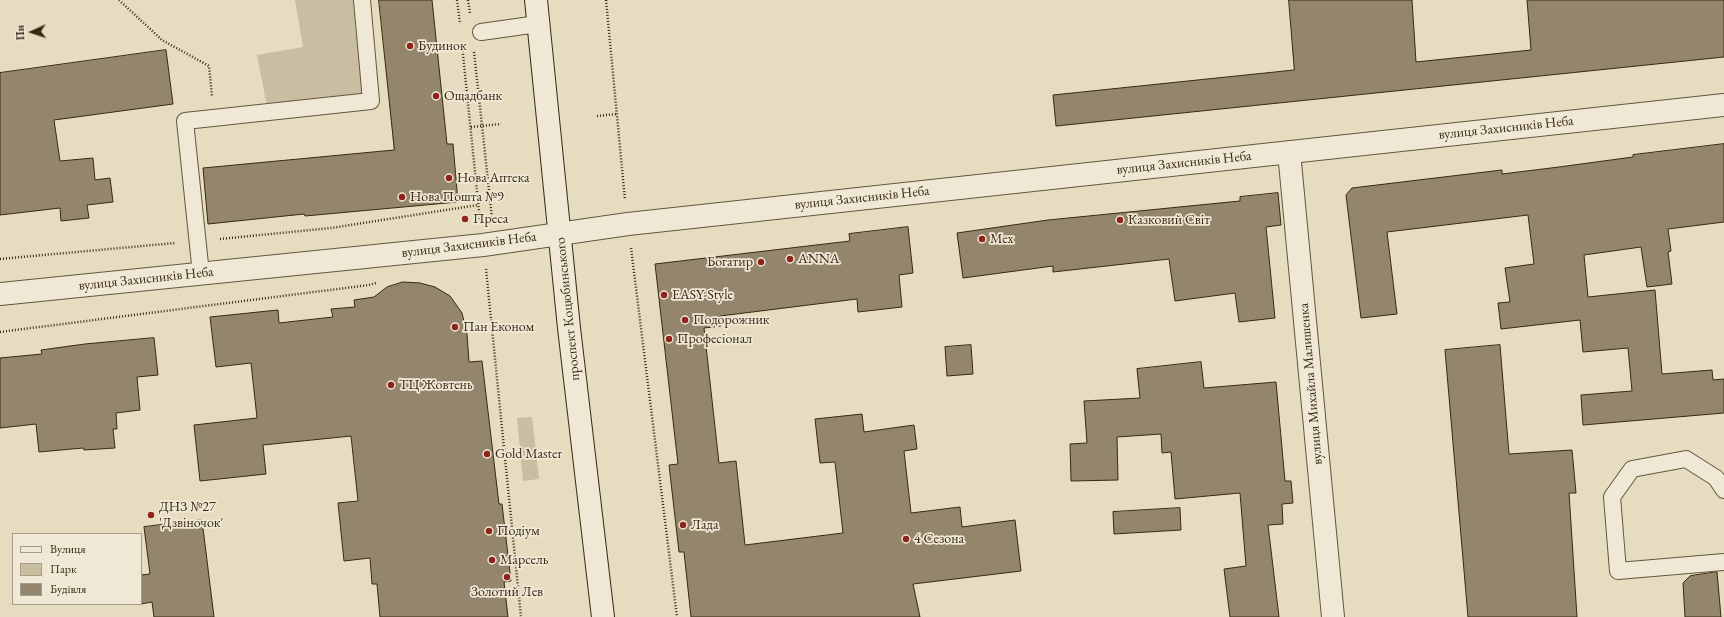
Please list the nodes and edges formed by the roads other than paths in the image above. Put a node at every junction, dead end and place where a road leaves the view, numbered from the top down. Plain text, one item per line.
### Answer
1 (362, 0) edge
2 (536, 0) edge
3 (538, 24) junction
4 (480, 32) dead end
5 (1724, 104) edge
6 (1289, 152) junction
7 (559, 234) junction
8 (201, 274) junction
9 (0, 294) edge
10 (1724, 490) edge
11 (1724, 562) edge
12 (602, 617) edge
13 (1333, 617) edge

1 - 8 lane
2 - 3 street, проспект Коцюбинського
3 - 4 lane
3 - 7 street, проспект Коцюбинського
5 - 6 street, вулиця Захисників Неба
6 - 7 street, вулиця Захисників Неба
6 - 13 street, вулиця Михайла Малишенка
7 - 8 street, вулиця Захисників Неба
7 - 12 street, проспект Коцюбинського
8 - 9 street, вулиця Захисників Неба
10 - 11 lane

